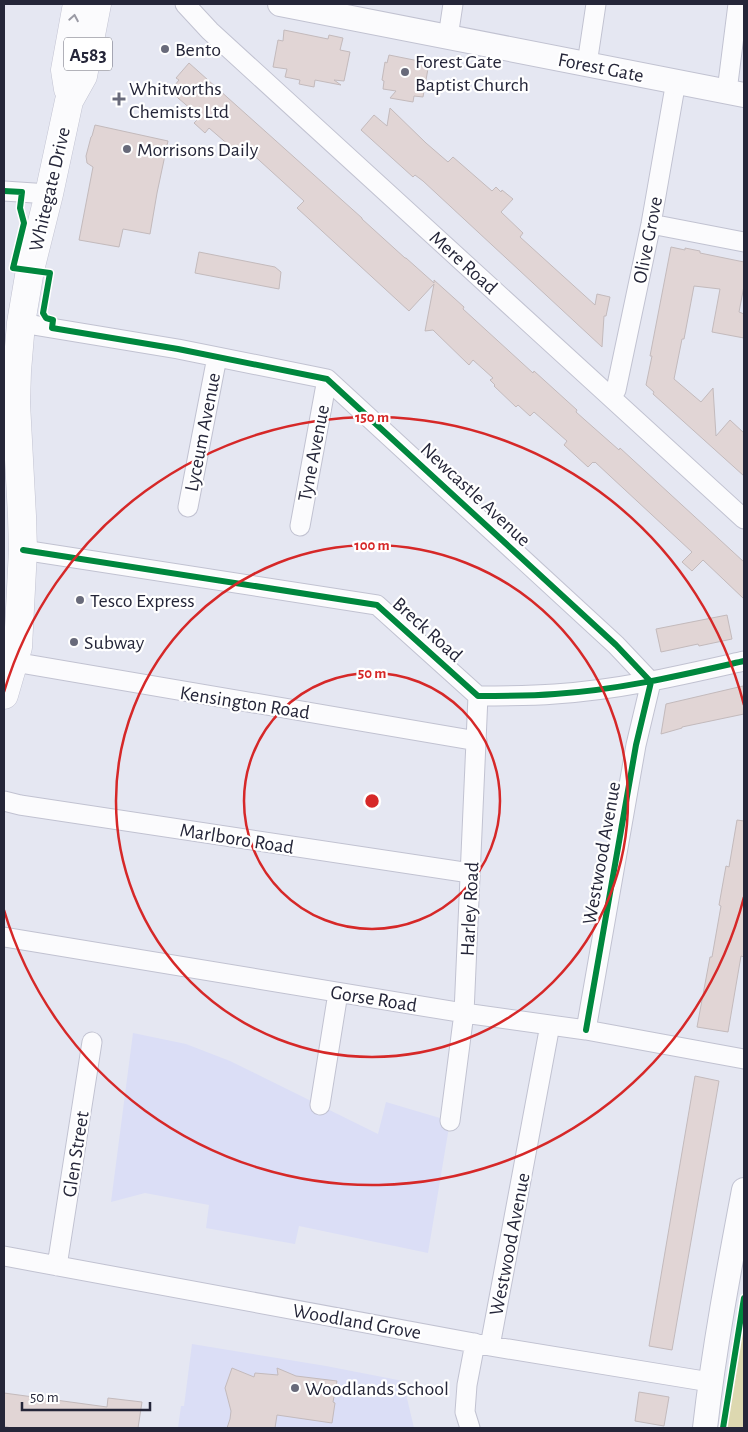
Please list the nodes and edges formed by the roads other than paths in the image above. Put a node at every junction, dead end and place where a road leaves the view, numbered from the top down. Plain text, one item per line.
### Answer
1 (77, 4) edge
2 (97, 4) edge
3 (185, 4) edge
4 (280, 4) edge
5 (453, 4) edge
6 (596, 4) edge
7 (738, 4) edge
8 (309, 7) edge
9 (448, 36) junction
10 (587, 64) junction
11 (676, 81) junction
12 (736, 93) edge
13 (69, 101) junction
14 (4, 190) edge
15 (49, 194) junction
16 (651, 224) junction
17 (744, 242) edge
18 (15, 335) edge
19 (216, 357) junction
20 (327, 379) junction
21 (611, 397) junction
22 (188, 507) dead end
23 (13, 514) edge
24 (744, 519) edge
25 (300, 526) dead end
26 (22, 550) junction
27 (12, 651) edge
28 (744, 661) edge
29 (651, 682) junction
30 (4, 695) edge
31 (478, 696) junction
32 (477, 741) junction
33 (4, 801) edge
34 (470, 873) junction
35 (4, 936) edge
36 (338, 993) junction
37 (464, 1013) junction
38 (550, 1025) junction
39 (586, 1030) junction
40 (92, 1042) dead end
41 (744, 1060) edge
42 (320, 1105) dead end
43 (450, 1121) dead end
44 (744, 1190) edge
45 (4, 1256) edge
46 (57, 1266) junction
47 (482, 1344) junction
48 (710, 1382) junction
49 (470, 1428) edge
50 (705, 1428) edge

13 -> 1 main road, Whitegate Drive / A583
2 - 13 main road, Whitegate Drive / A583
3 - 21 street, Mere Road
4 - 8 street, Forest Gate
5 - 9 street
6 - 10 street
7 - 12 street
8 - 9 street, Forest Gate
9 - 10 street, Forest Gate
10 - 11 street, Forest Gate
11 - 12 street, Forest Gate
11 - 16 street, Olive Grove
13 - 15 main road, Whitegate Drive / A583
14 - 15 street
15 - 18 main road, Whitegate Drive / A583
16 - 17 street
16 - 21 street, Olive Grove
18 - 19 street
18 - 23 main road, Whitegate Drive / A583
19 - 20 street
19 - 22 street, Lyceum Avenue
20 - 25 street, Tyne Avenue
20 - 29 street, Newcastle Avenue
21 - 24 street, Mere Road
23 - 26 main road, Whitegate Drive / A583
26 - 27 main road, Whitegate Drive / A583
26 - 31 street, Breck Road
27 - 30 main road, Whitegate Drive / A583
27 - 32 street, Kensington Road
28 - 29 street
29 - 31 street
29 - 39 street, Westwood Avenue
31 - 32 street, Harley Road
32 - 34 street, Harley Road
33 - 34 street, Marlboro Road
34 - 37 street, Harley Road
35 - 36 street, Gorse Road
36 - 37 street, Gorse Road
36 - 42 street
37 - 38 street, Gorse Road
37 - 43 street, Harley Road
38 - 39 street, Gorse Road
38 - 47 street, Westwood Avenue
39 - 41 street, Gorse Road
40 - 46 street, Glen Street
44 - 48 street
45 - 46 street, Woodland Grove
46 - 47 street, Woodland Grove
47 - 48 street, Woodland Grove
47 - 49 street, Westwood Avenue
48 - 50 street

